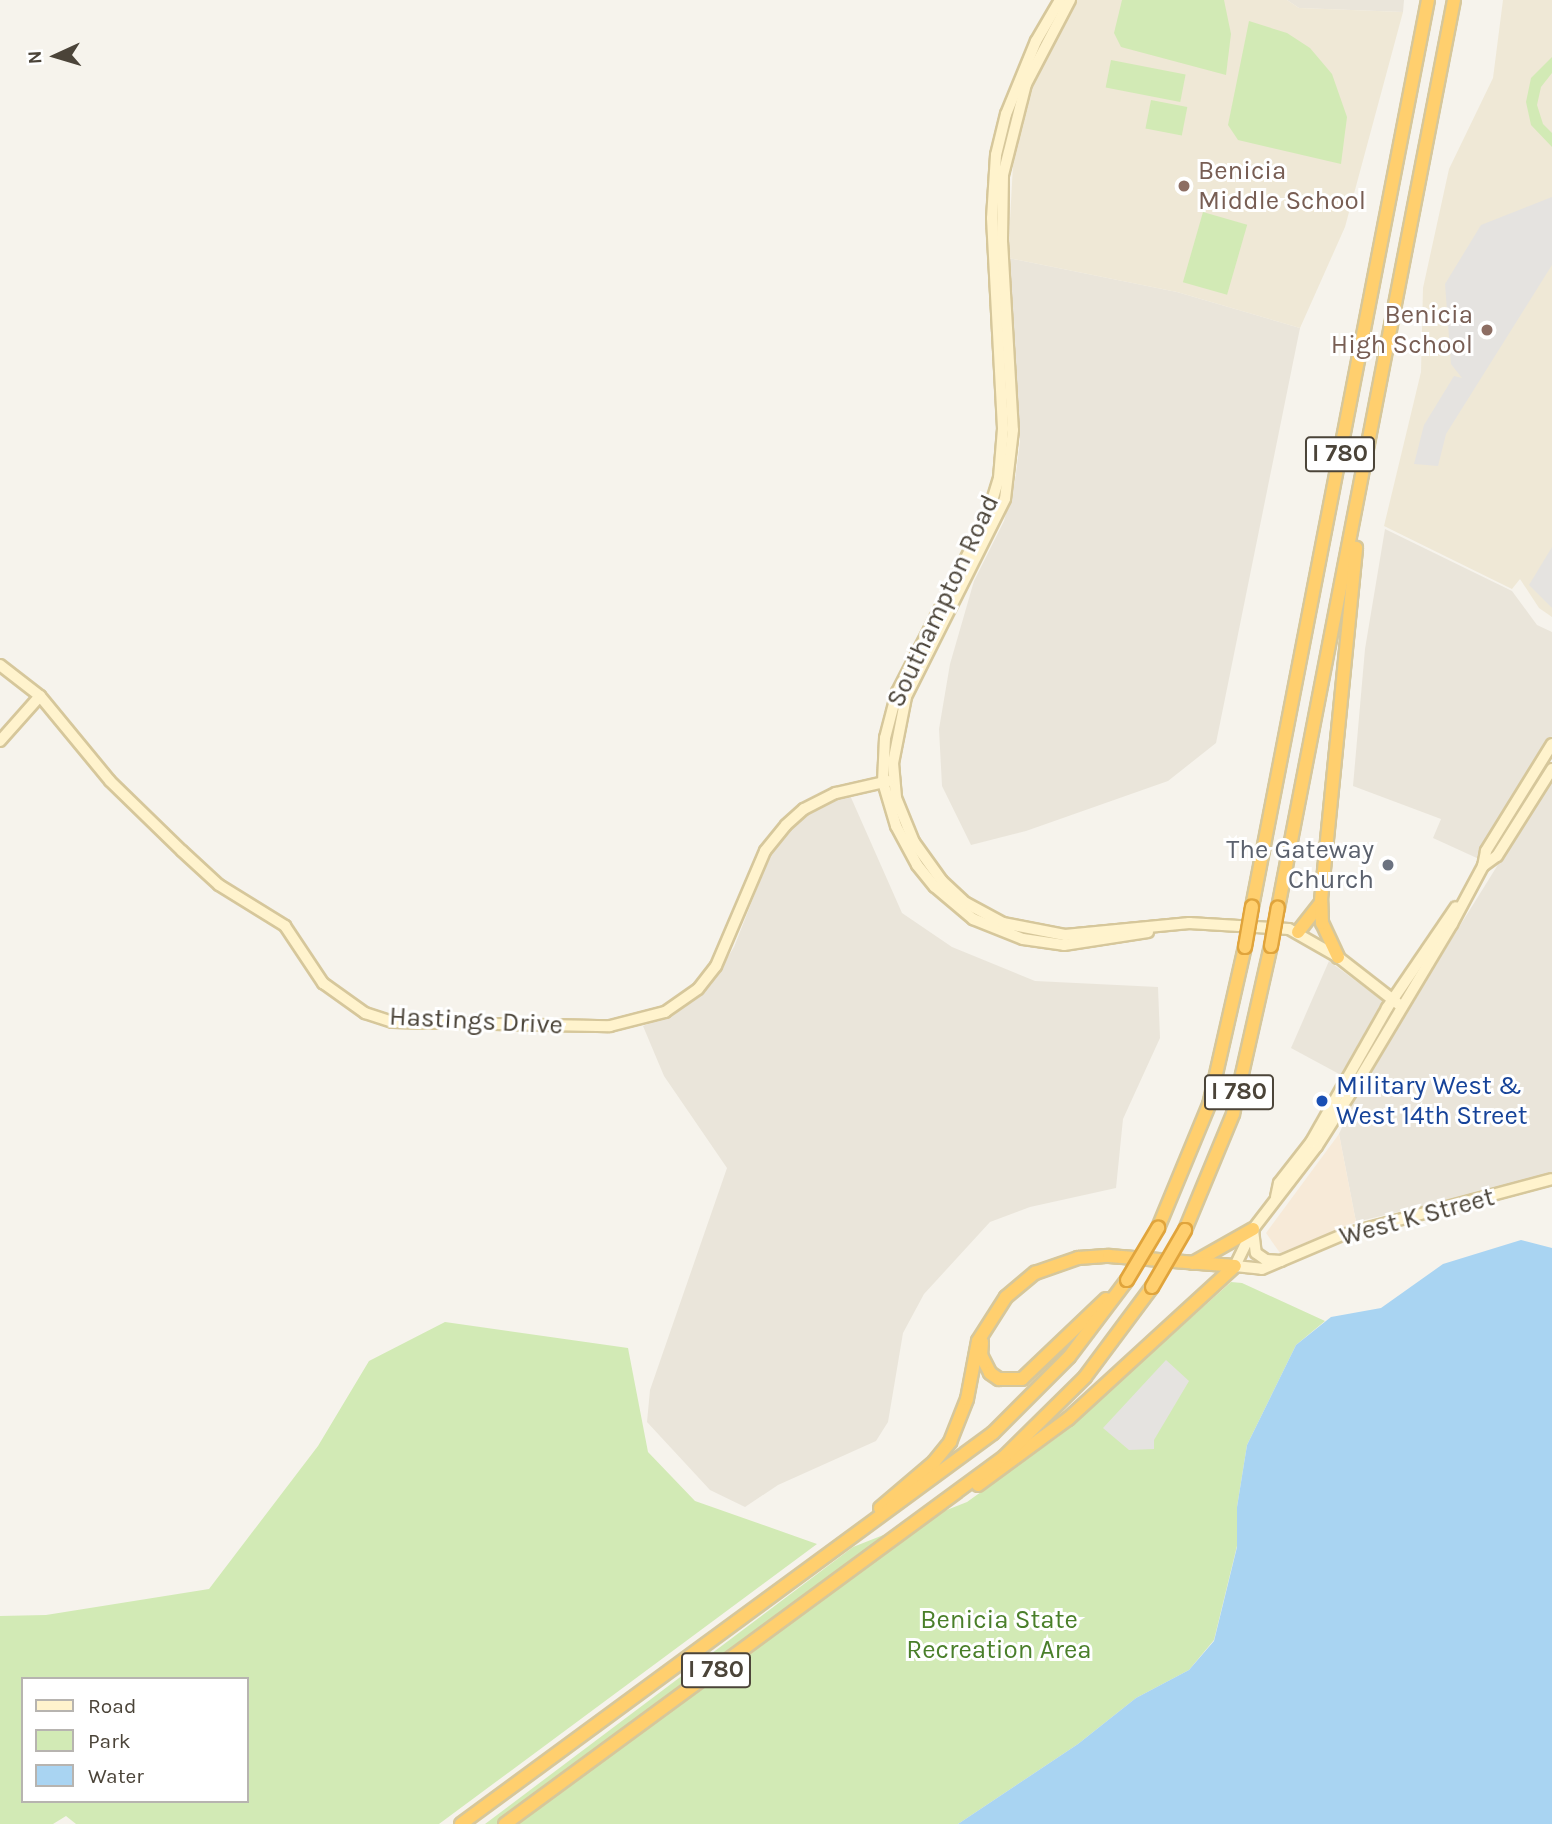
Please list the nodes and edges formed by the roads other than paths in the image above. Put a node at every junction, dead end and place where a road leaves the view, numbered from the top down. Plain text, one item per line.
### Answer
1 (1060, 0) edge
2 (1070, 0) edge
3 (1428, 0) edge
4 (1454, 0) edge
5 (1367, 450) junction
6 (0, 665) edge
7 (40, 696) junction
8 (0, 741) edge
9 (1552, 744) edge
10 (1552, 769) edge
11 (888, 781) junction
12 (1483, 866) junction
13 (1321, 900) junction
14 (1298, 932) junction
15 (1338, 957) junction
16 (1397, 1003) junction
17 (1552, 1180) edge
18 (1253, 1229) junction
19 (1285, 1261) junction
20 (1193, 1263) junction
21 (1235, 1266) junction
22 (1127, 1280) junction
23 (983, 1332) junction
24 (926, 1515) junction
25 (811, 1568) junction
26 (461, 1824) edge
27 (505, 1824) edge

1 - 11 street, Southampton Road
2 - 11 street, Southampton Road
3 - 22 highway, I 780, bridge
4 - 5 highway, I 780
5 - 13 highway
5 - 24 highway, I 780, bridge
6 - 7 street, Hastings Drive
7 - 8 street
7 - 11 street, Hastings Drive
9 - 12 street
10 - 12 street
11 - 14 street, Southampton Road
12 - 16 street
13 - 14 highway
13 - 15 highway
14 - 15 street, Southampton Road
15 - 16 street, Southampton Road
16 - 18 street
17 - 19 street, West K Street
18 - 19 street
18 - 20 highway
18 - 21 street
19 - 21 street, West K Street
20 - 21 highway
20 - 23 highway
21 - 24 highway
22 - 23 highway
22 - 25 highway, I 780
23 - 25 highway
24 - 27 highway, I 780
25 - 26 highway, I 780

